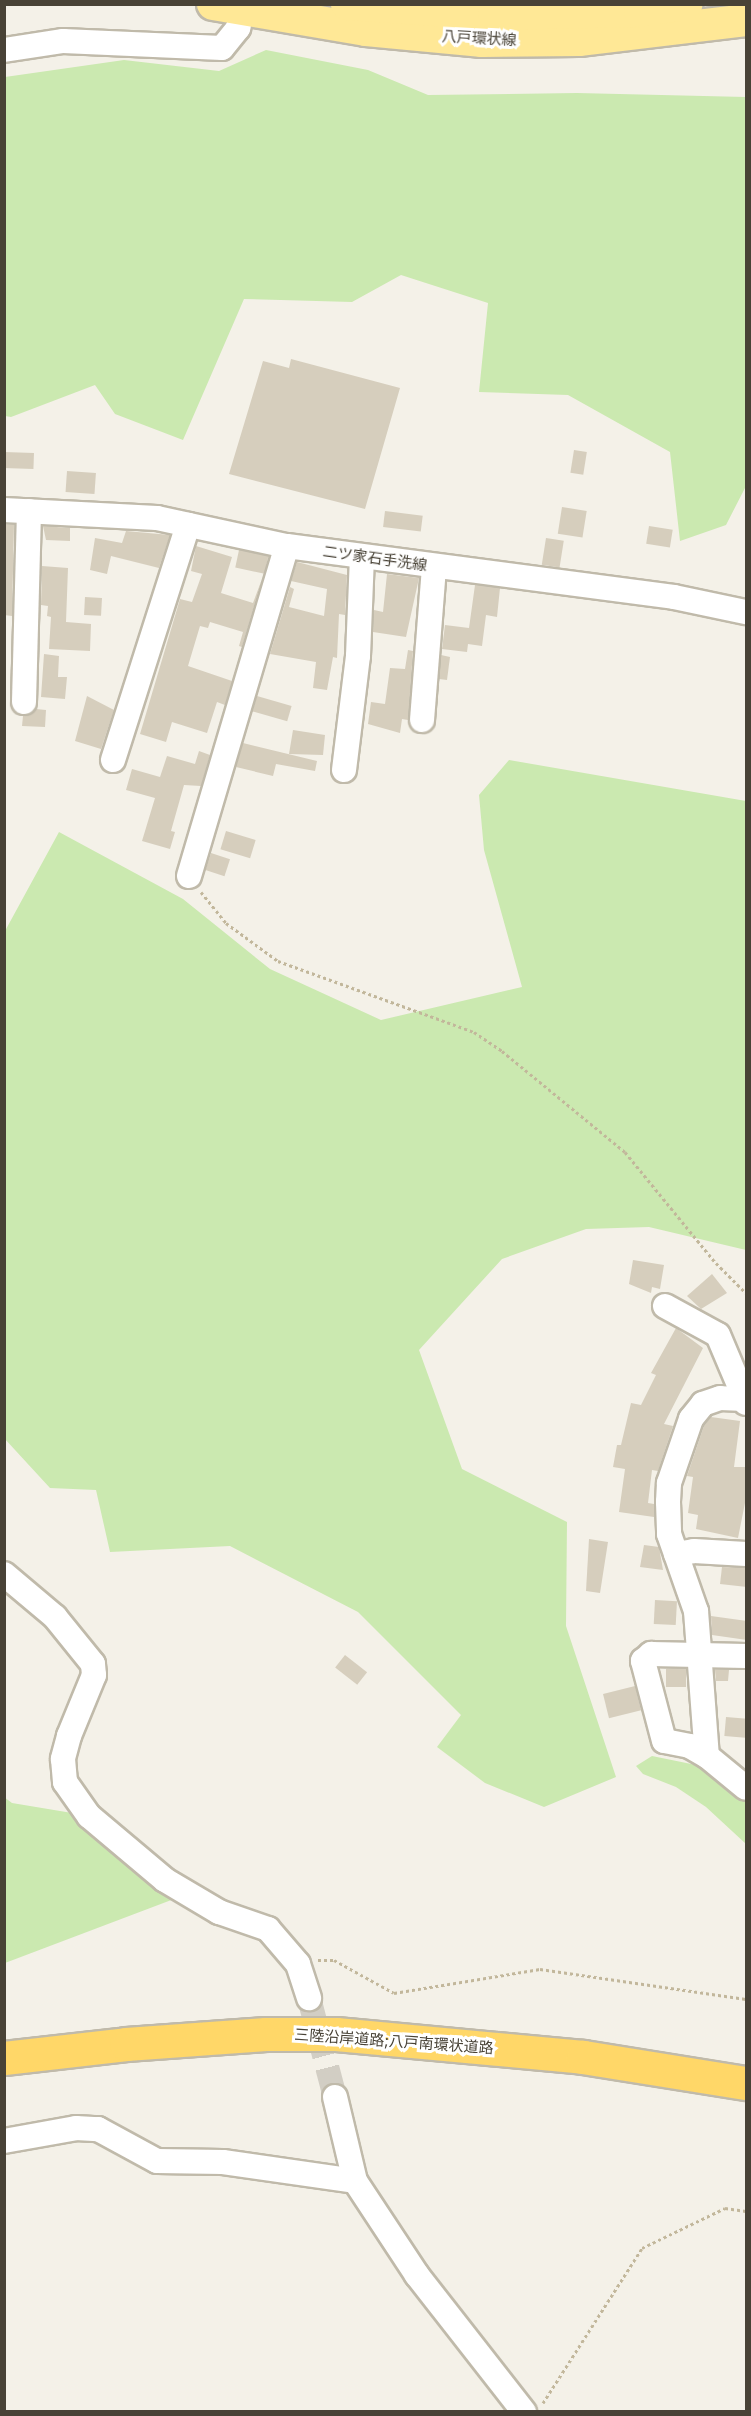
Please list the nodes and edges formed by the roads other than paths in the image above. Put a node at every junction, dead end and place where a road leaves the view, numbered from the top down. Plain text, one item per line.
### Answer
1 (347, 4) edge
2 (686, 4) edge
3 (228, 8) edge
4 (747, 20) edge
5 (4, 50) edge
6 (4, 510) edge
7 (29, 511) junction
8 (188, 525) junction
9 (288, 546) junction
10 (362, 557) junction
11 (434, 566) junction
12 (747, 612) edge
13 (15, 659) edge
14 (24, 702) dead end
15 (422, 720) dead end
16 (113, 760) dead end
17 (344, 770) dead end
18 (189, 876) road end
19 (665, 1306) dead end
20 (746, 1401) edge
21 (676, 1554) junction
22 (747, 1554) edge
23 (4, 1575) edge
24 (700, 1655) junction
25 (747, 1656) edge
26 (707, 1756) junction
27 (747, 1788) edge
28 (309, 1998) tunnel mouth
29 (4, 2058) edge
30 (747, 2083) edge
31 (334, 2097) tunnel mouth
32 (4, 2141) edge
33 (355, 2181) junction
34 (524, 2412) edge

1 - 2 main road, 八戸環状線
3 - 4 main road, 八戸環状線
3 - 5 street
6 - 7 street, 二ツ家石手洗線
7 - 8 street, 二ツ家石手洗線
7 - 13 street
8 - 9 street, 二ツ家石手洗線
8 - 16 street
9 - 10 street, 二ツ家石手洗線
9 - 18 street
10 - 11 street, 二ツ家石手洗線
10 - 17 street
11 - 12 street, 二ツ家石手洗線
11 - 15 street
13 - 14 street
19 - 20 street
20 - 21 street
21 - 22 street
21 - 24 street
23 - 28 street
24 - 25 street
24 - 26 street
24 - 26 street
26 - 27 street
29 - 30 highway, 三陸沿岸道路;八戸南環状道路
31 - 33 street
32 - 33 street
33 - 34 street

